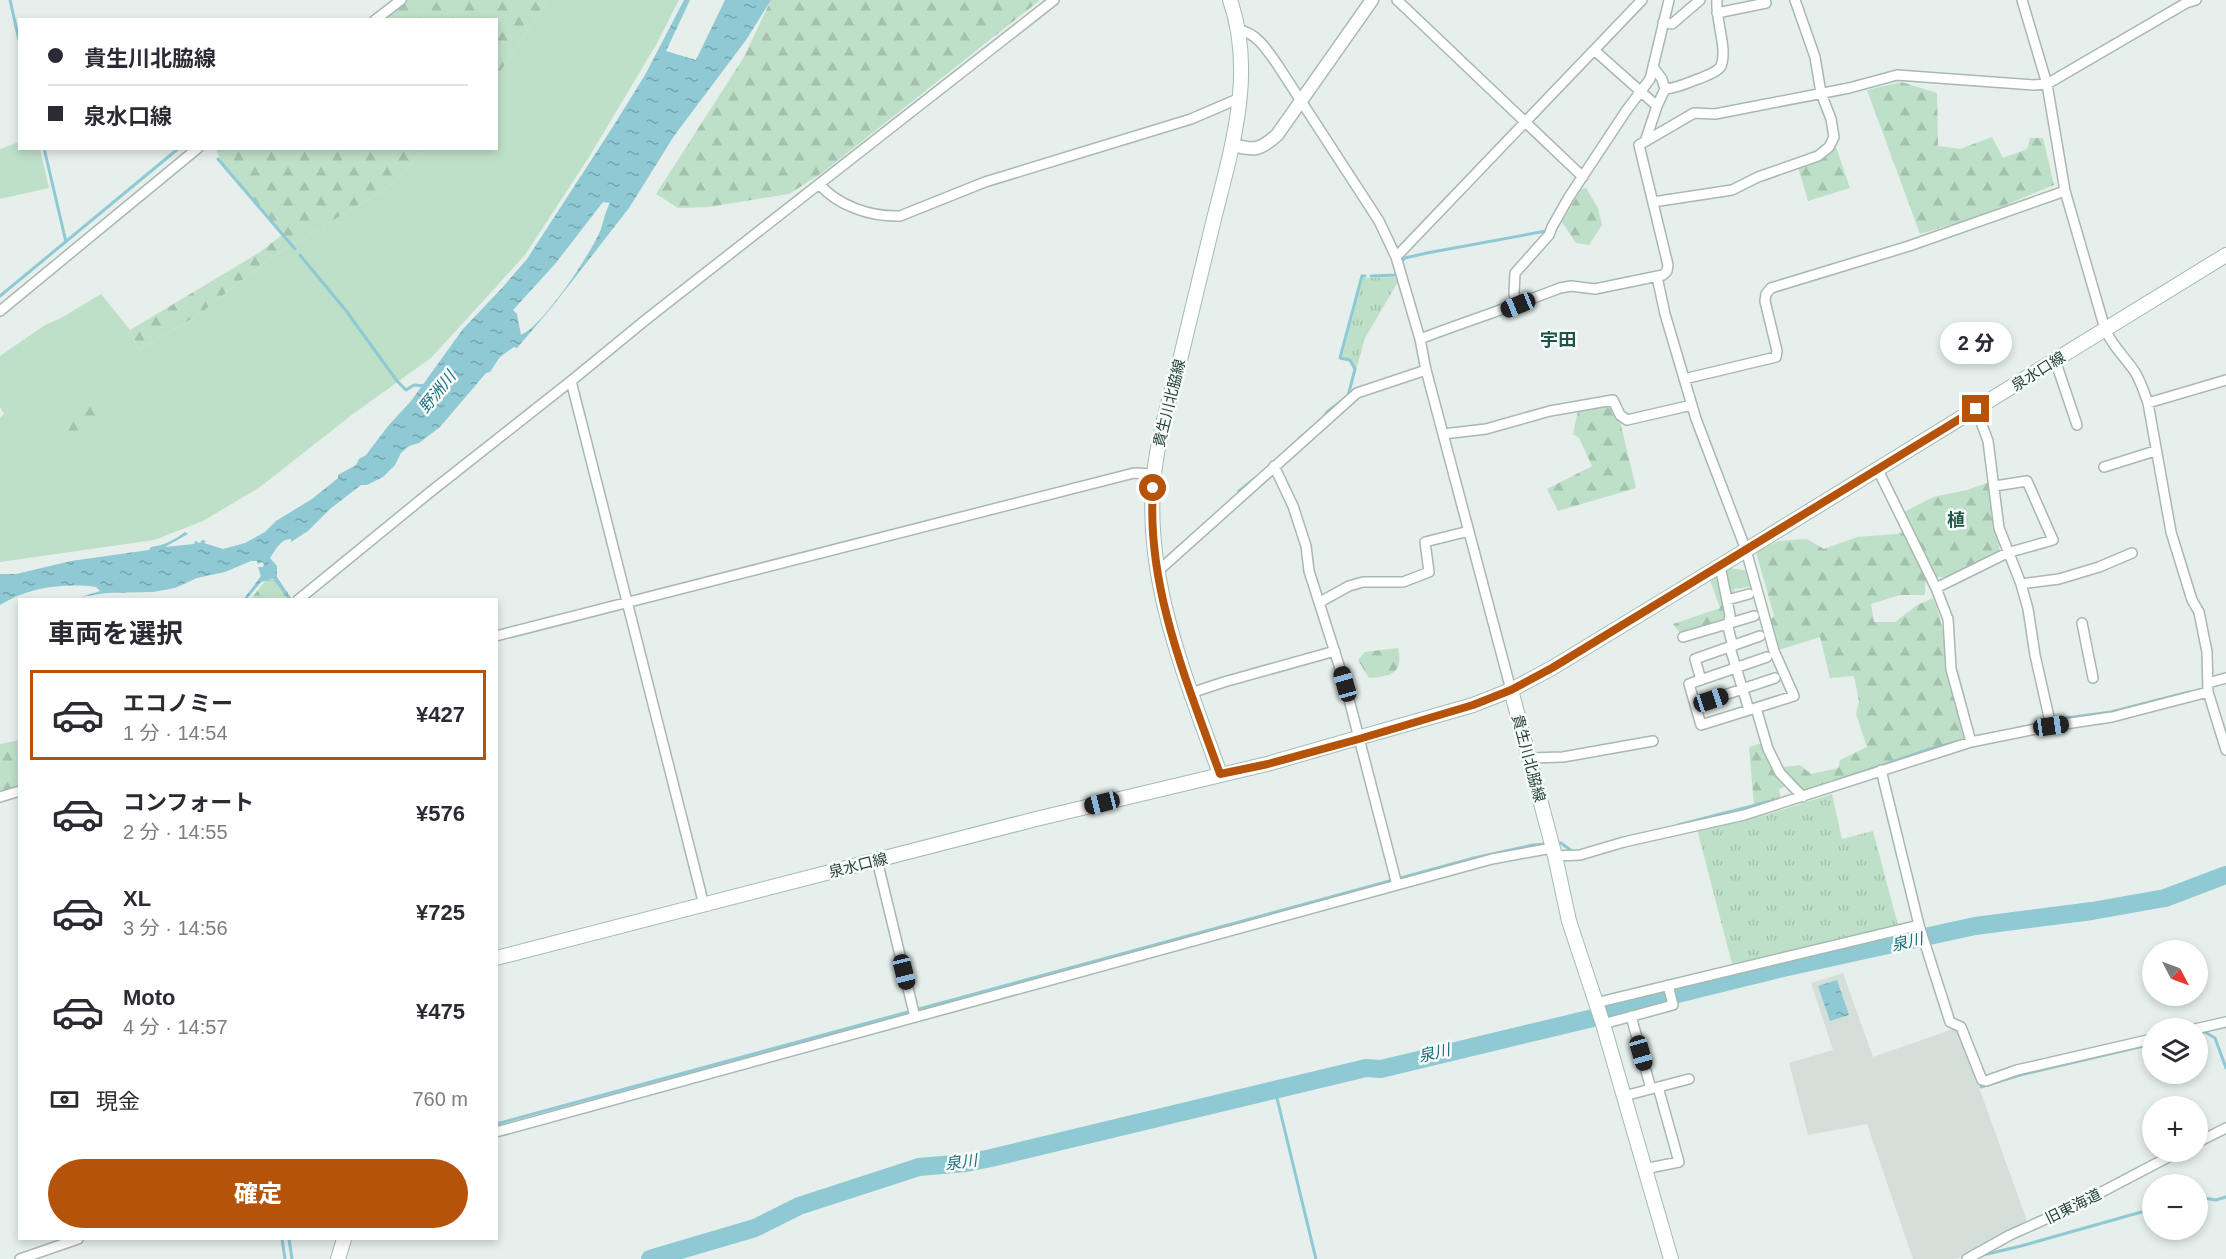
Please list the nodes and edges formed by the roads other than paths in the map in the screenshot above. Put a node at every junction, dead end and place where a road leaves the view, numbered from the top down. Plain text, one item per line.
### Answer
1 (401, 0) edge
2 (1054, 0) edge
3 (1230, 0) edge
4 (1372, 0) edge
5 (1397, 0) edge
6 (1642, 0) edge
7 (1669, 0) edge
8 (1700, 0) edge
9 (1717, 0) edge
10 (1795, 0) edge
11 (2022, 0) edge
12 (2196, 0) edge
13 (1766, 3) dead end
14 (1717, 13) junction
15 (378, 18) edge
16 (1663, 22) junction
17 (1239, 30) junction
18 (1594, 50) junction
19 (1653, 67) junction
20 (2047, 84) junction
21 (1665, 89) junction
22 (1639, 92) junction
23 (1821, 93) junction
24 (1240, 98) junction
25 (1302, 101) junction
26 (1657, 106) junction
27 (1524, 122) junction
28 (1646, 139) junction
29 (1233, 145) junction
30 (196, 150) edge
31 (1583, 177) junction
32 (819, 184) junction
33 (2065, 191) junction
34 (1653, 201) junction
35 (2226, 255) edge
36 (1396, 257) junction
37 (1657, 277) junction
38 (1518, 305) junction
39 (0, 311) edge
40 (2105, 329) junction
41 (1420, 339) junction
42 (2055, 360) junction
43 (1426, 370) junction
44 (1684, 379) junction
45 (2226, 380) edge
46 (571, 381) junction
47 (2148, 403) junction
48 (1692, 405) junction
49 (1976, 409) junction
50 (2077, 425) dead end
51 (1443, 434) junction
52 (2155, 451) junction
53 (1274, 466) junction
54 (2104, 467) dead end
55 (1878, 470) junction
56 (1154, 474) junction
57 (1995, 486) junction
58 (1469, 531) junction
59 (1746, 550) junction
60 (2007, 553) junction
61 (2132, 553) dead end
62 (1719, 566) junction
63 (1157, 572) junction
64 (2021, 584) junction
65 (1936, 588) junction
66 (1749, 594) dead end
67 (300, 598) edge
68 (1727, 600) junction
69 (627, 602) junction
70 (1320, 602) junction
71 (1754, 616) dead end
72 (1728, 623) junction
73 (2082, 623) dead end
74 (498, 635) edge
75 (1760, 636) dead end
76 (1683, 637) dead end
77 (1732, 646) junction
78 (1335, 651) junction
79 (1767, 657) dead end
80 (1736, 668) junction
81 (1775, 678) dead end
82 (2092, 678) dead end
83 (2226, 678) edge
84 (1701, 680) junction
85 (2208, 688) junction
86 (1743, 689) junction
87 (1511, 690) junction
88 (1191, 693) junction
89 (1695, 705) junction
90 (1753, 709) junction
91 (2051, 726) junction
92 (1359, 739) junction
93 (1653, 741) dead end
94 (1971, 742) junction
95 (2226, 750) edge
96 (1529, 758) junction
97 (1881, 770) junction
98 (1220, 774) junction
99 (18, 791) edge
100 (0, 797) edge
101 (1803, 797) junction
102 (1554, 852) junction
103 (877, 860) junction
104 (1397, 885) junction
105 (704, 905) junction
106 (1920, 928) junction
107 (498, 957) edge
108 (1668, 986) junction
109 (1595, 1003) junction
110 (1631, 1016) junction
111 (915, 1017) junction
112 (2226, 1022) edge
113 (1603, 1024) junction
114 (2208, 1026) edge
115 (2142, 1041) edge
116 (1689, 1079) dead end
117 (1655, 1088) junction
118 (1624, 1096) junction
119 (2226, 1128) edge
120 (498, 1131) edge
121 (2208, 1137) edge
122 (2159, 1162) edge
123 (1644, 1169) junction
124 (75, 1240) edge
125 (344, 1240) edge
126 (20, 1259) edge
127 (338, 1259) edge
128 (1671, 1259) edge
129 (1967, 1259) edge

1 - 15 street
2 - 32 street
3 - 17 main road, 貴生川北脇線
4 - 25 street
5 - 27 street
6 - 18 street
7 - 16 street
8 - 16 street
9 - 14 street
10 - 23 street
11 - 20 street
12 - 20 street
13 - 14 street
14 - 21 street
16 - 19 street
17 - 24 main road, 貴生川北脇線
17 - 25 street
18 - 22 street
18 - 27 street
19 - 21 street
19 - 22 street
20 - 23 street
20 - 33 street
21 - 26 street
22 - 26 street
22 - 31 street
23 - 28 street
23 - 34 street
24 - 29 main road, 貴生川北脇線
24 - 32 street
25 - 29 street
25 - 36 street
26 - 28 street
27 - 31 street
27 - 36 street
28 - 34 street
29 - 56 main road, 貴生川北脇線
30 - 39 street
31 - 38 street
32 - 46 street
33 - 40 street
33 - 44 street
34 - 37 street
35 - 40 main road, 泉水口線
36 - 41 street
37 - 38 street
37 - 44 street
38 - 41 street
40 - 42 main road, 泉水口線
40 - 47 street
41 - 43 street
42 - 49 main road, 泉水口線
42 - 50 street
43 - 51 street
43 - 53 street
44 - 48 street
45 - 47 street
46 - 67 street
46 - 69 street
47 - 52 street
48 - 51 street
48 - 59 street
49 - 55 main road, 泉水口線
49 - 57 street
51 - 58 street
52 - 54 street
52 - 85 street
53 - 63 street
53 - 70 street
55 - 59 main road, 泉水口線
55 - 65 street
56 - 63 main road, 貴生川北脇線
56 - 69 street
57 - 60 street
57 - 60 street
58 - 70 street
58 - 87 street
59 - 62 main road, 泉水口線
59 - 90 street
60 - 64 street
60 - 65 street
61 - 64 street
62 - 68 street
62 - 87 main road, 泉水口線
63 - 88 main road, 貴生川北脇線
64 - 91 street
65 - 94 street
66 - 68 street
68 - 72 street
69 - 74 street
69 - 105 street
70 - 78 street
71 - 72 street
72 - 76 street
72 - 77 street
73 - 82 street
75 - 77 street
77 - 80 street
77 - 84 street
78 - 88 street
78 - 92 street
79 - 80 street
80 - 84 street
80 - 86 street
81 - 86 street
83 - 85 street
84 - 89 street
85 - 91 street
85 - 95 street
86 - 89 street
86 - 90 street
87 - 92 main road
87 - 96 main road, 貴生川北脇線
88 - 98 main road, 貴生川北脇線
89 - 90 street
90 - 101 street
91 - 94 street
92 - 98 main road
92 - 104 street
93 - 96 street
94 - 97 street
96 - 102 main road, 貴生川北脇線
97 - 101 street
97 - 106 street
98 - 103 main road, 泉水口線
99 - 100 street
101 - 102 street
102 - 104 street
102 - 109 main road, 貴生川北脇線
103 - 105 main road, 泉水口線
103 - 111 street
104 - 111 street
105 - 107 main road, 泉水口線
106 - 108 street
106 - 115 street
108 - 109 street
108 - 110 street
109 - 113 main road, 貴生川北脇線
110 - 113 street
110 - 117 street
111 - 120 street
112 - 114 street
113 - 118 main road, 貴生川北脇線
116 - 117 street
117 - 118 street
117 - 123 street
118 - 123 main road, 貴生川北脇線
119 - 121 street
122 - 129 street, 旧東海道
123 - 128 main road, 貴生川北脇線
124 - 126 street
125 - 127 main road

